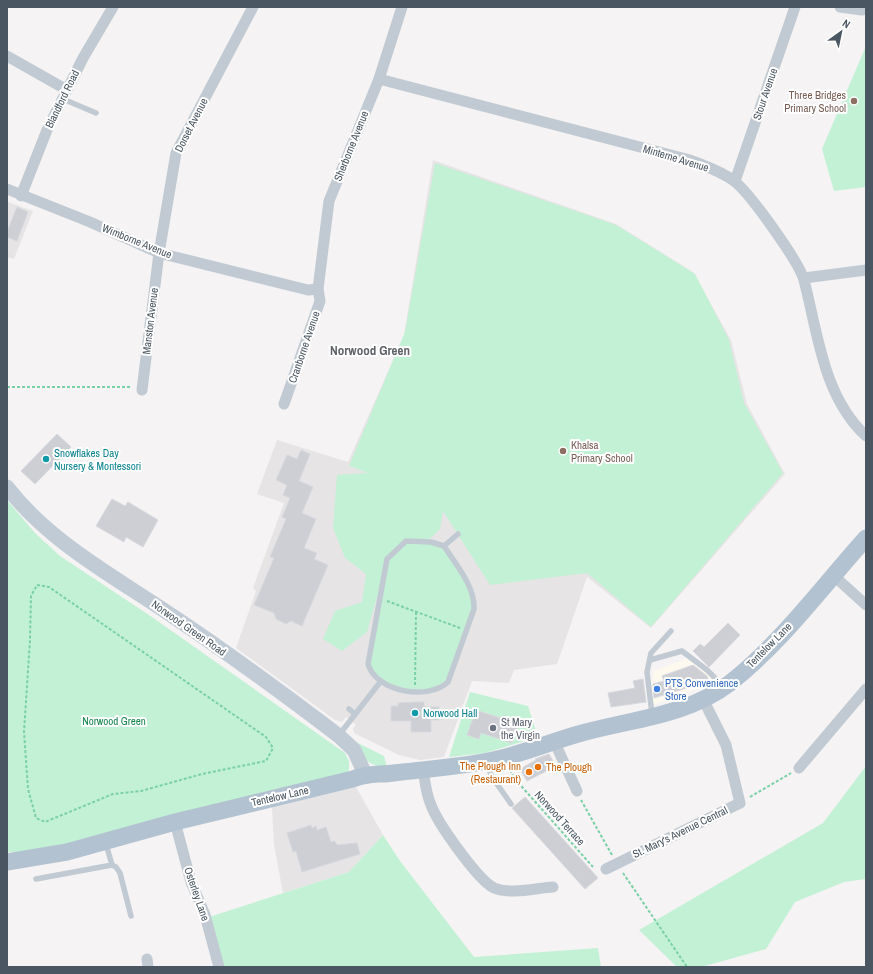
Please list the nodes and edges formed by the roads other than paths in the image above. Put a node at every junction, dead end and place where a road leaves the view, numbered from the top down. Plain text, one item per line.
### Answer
1 (112, 7) edge
2 (253, 7) edge
3 (402, 7) edge
4 (794, 7) edge
5 (840, 7) edge
6 (862, 10) dead end
7 (7, 56) edge
8 (379, 79) junction
9 (65, 94) junction
10 (96, 113) dead end
11 (735, 182) junction
12 (7, 189) edge
13 (21, 196) junction
14 (158, 252) junction
15 (866, 270) edge
16 (804, 278) junction
17 (318, 289) junction
18 (142, 388) road end
19 (284, 404) dead end
20 (866, 436) edge
21 (7, 487) edge
22 (458, 534) dead end
23 (866, 538) edge
24 (444, 546) junction
25 (833, 575) junction
26 (866, 605) edge
27 (671, 631) dead end
28 (650, 660) junction
29 (381, 681) junction
30 (723, 687) junction
31 (866, 689) edge
32 (704, 699) junction
33 (349, 709) dead end
34 (355, 714) junction
35 (652, 717) junction
36 (338, 736) junction
37 (554, 741) junction
38 (486, 762) junction
39 (799, 768) road end
40 (423, 769) junction
41 (365, 774) junction
42 (577, 791) road end
43 (511, 804) dead end
44 (175, 822) junction
45 (106, 841) junction
46 (7, 862) edge
47 (112, 865) junction
48 (606, 869) dead end
49 (36, 879) dead end
50 (553, 887) dead end
51 (131, 916) dead end
52 (219, 967) edge

1 - 9 street, Blandford Road
2 - 14 street, Dorset Avenue
3 - 8 street, Sherborne Avenue
4 - 11 street, Stour Avenue
5 - 6 street
7 - 9 street
8 - 11 street, Minterne Avenue
8 - 17 street, Sherborne Avenue
9 - 10 lane
9 - 13 street, Blandford Road
11 - 16 street, Minterne Avenue
12 - 13 street, Wimborne Avenue
13 - 14 street, Wimborne Avenue
14 - 17 street, Wimborne Avenue
14 - 18 street, Manston Avenue
15 - 16 street
16 - 20 street, Minterne Avenue
17 - 19 street, Cranborne Avenue
21 - 36 street, Norwood Green Road
22 - 24 lane
23 - 25 main road, Tentelow Lane
24 - 29 lane
24 - 29 lane
25 - 26 street
25 - 30 main road, Tentelow Lane
27 - 28 lane
28 - 30 lane
28 - 35 lane
29 - 34 lane
30 - 32 main road, Tentelow Lane
31 - 39 street
32 - 35 main road, Tentelow Lane
32 - 48 street, St. Mary's Avenue Central
33 - 34 lane
34 - 36 lane
35 - 37 main road, Tentelow Lane
36 - 41 street, Norwood Green Road
37 - 38 main road, Tentelow Lane
37 - 42 street
38 - 40 main road, Tentelow Lane
38 - 43 lane
40 - 41 main road, Tentelow Lane
40 - 50 street
41 - 44 main road, Tentelow Lane
44 - 45 main road, Tentelow Lane
44 - 52 street, Osterley Lane
45 - 46 main road, Tentelow Lane
45 - 47 lane
47 - 49 lane
47 - 51 lane

